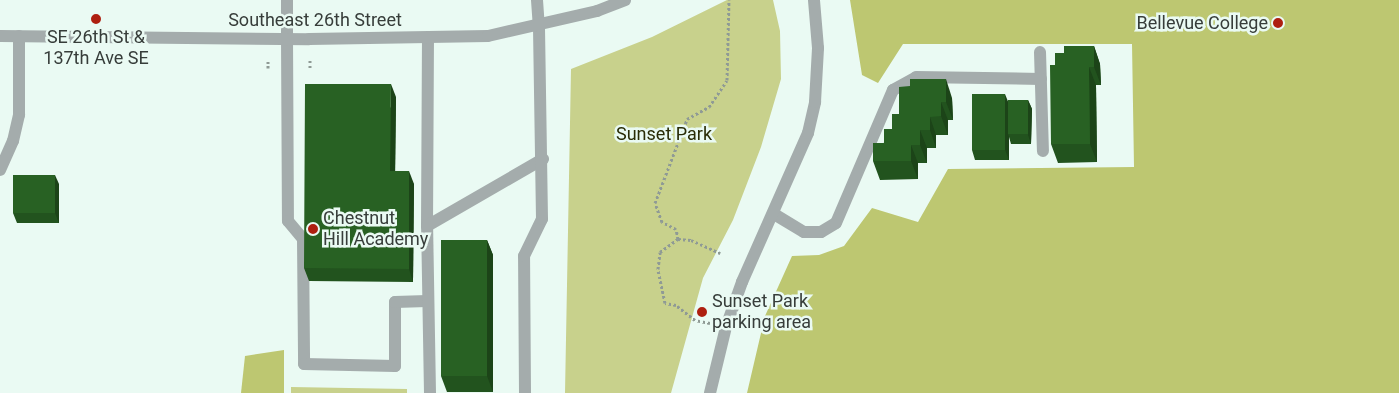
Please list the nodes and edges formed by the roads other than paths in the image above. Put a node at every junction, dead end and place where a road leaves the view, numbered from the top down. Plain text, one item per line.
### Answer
1 (287, 0) edge
2 (537, 0) edge
3 (625, 0) edge
4 (814, 0) edge
5 (539, 26) junction
6 (0, 36) edge
7 (18, 36) junction
8 (288, 38) junction
9 (428, 38) junction
10 (1040, 52) dead end
11 (1040, 79) junction
12 (1043, 150) dead end
13 (544, 158) junction
14 (0, 170) edge
15 (774, 214) junction
16 (426, 226) junction
17 (427, 301) junction
18 (430, 393) edge
19 (525, 393) edge
20 (710, 393) edge

1 - 8 street
2 - 5 street
3 - 5 street, Southeast 26th Street
4 - 15 street
5 - 9 street, Southeast 26th Street
5 - 13 street
6 - 7 street, Southeast 26th Street
7 - 8 street, Southeast 26th Street
7 - 14 street
8 - 9 street, Southeast 26th Street
8 - 17 street
9 - 16 street
10 - 11 street
11 - 12 street
11 - 15 street
13 - 16 street
13 - 19 street
15 - 20 street
16 - 17 street
17 - 18 street

